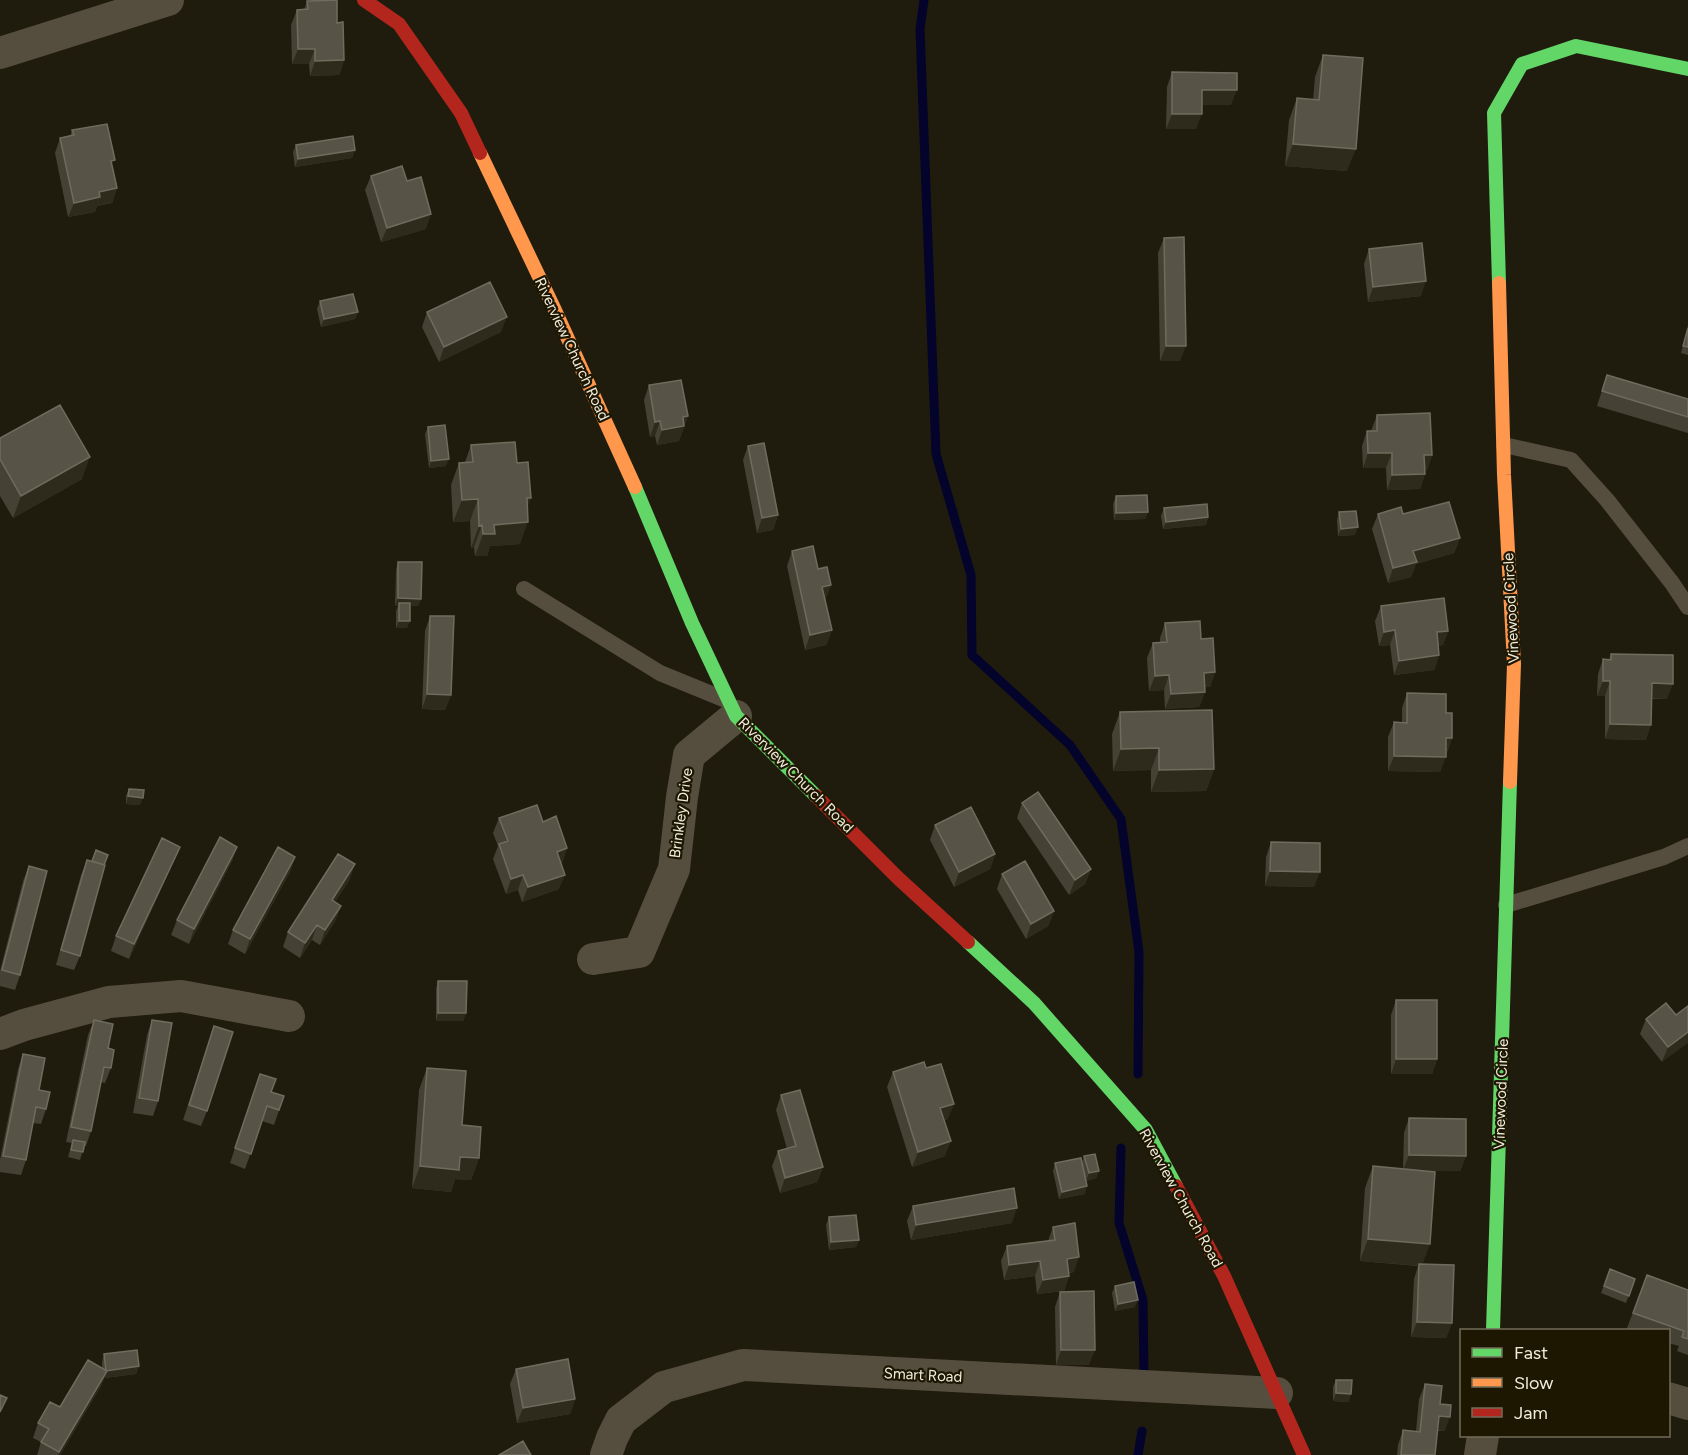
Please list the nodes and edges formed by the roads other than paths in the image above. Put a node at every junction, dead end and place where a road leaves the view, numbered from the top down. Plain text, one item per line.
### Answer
1 (168, 0) edge
2 (368, 2) edge
3 (0, 53) edge
4 (1688, 69) edge
5 (1503, 445) junction
6 (524, 589) dead end
7 (1688, 607) edge
8 (733, 709) junction
9 (1688, 846) edge
10 (1506, 905) junction
11 (593, 959) dead end
12 (289, 1016) dead end
13 (0, 1034) edge
14 (1493, 1329) edge
15 (1277, 1393) junction
16 (1670, 1399) edge
17 (1688, 1404) edge
18 (1483, 1437) edge
19 (606, 1455) edge
20 (1304, 1455) edge
21 (1480, 1455) edge

1 - 3 street
2 - 8 street, Riverview Church Road
4 - 5 street, Vinewood Circle
5 - 7 lane
5 - 10 street, Vinewood Circle
6 - 8 lane
8 - 11 street, Brinkley Drive
8 - 15 street, Riverview Church Road
9 - 10 lane
10 - 14 street, Vinewood Circle
12 - 13 street
15 - 19 street, Smart Road
15 - 20 street, Riverview Church Road
16 - 17 street
18 - 21 street

